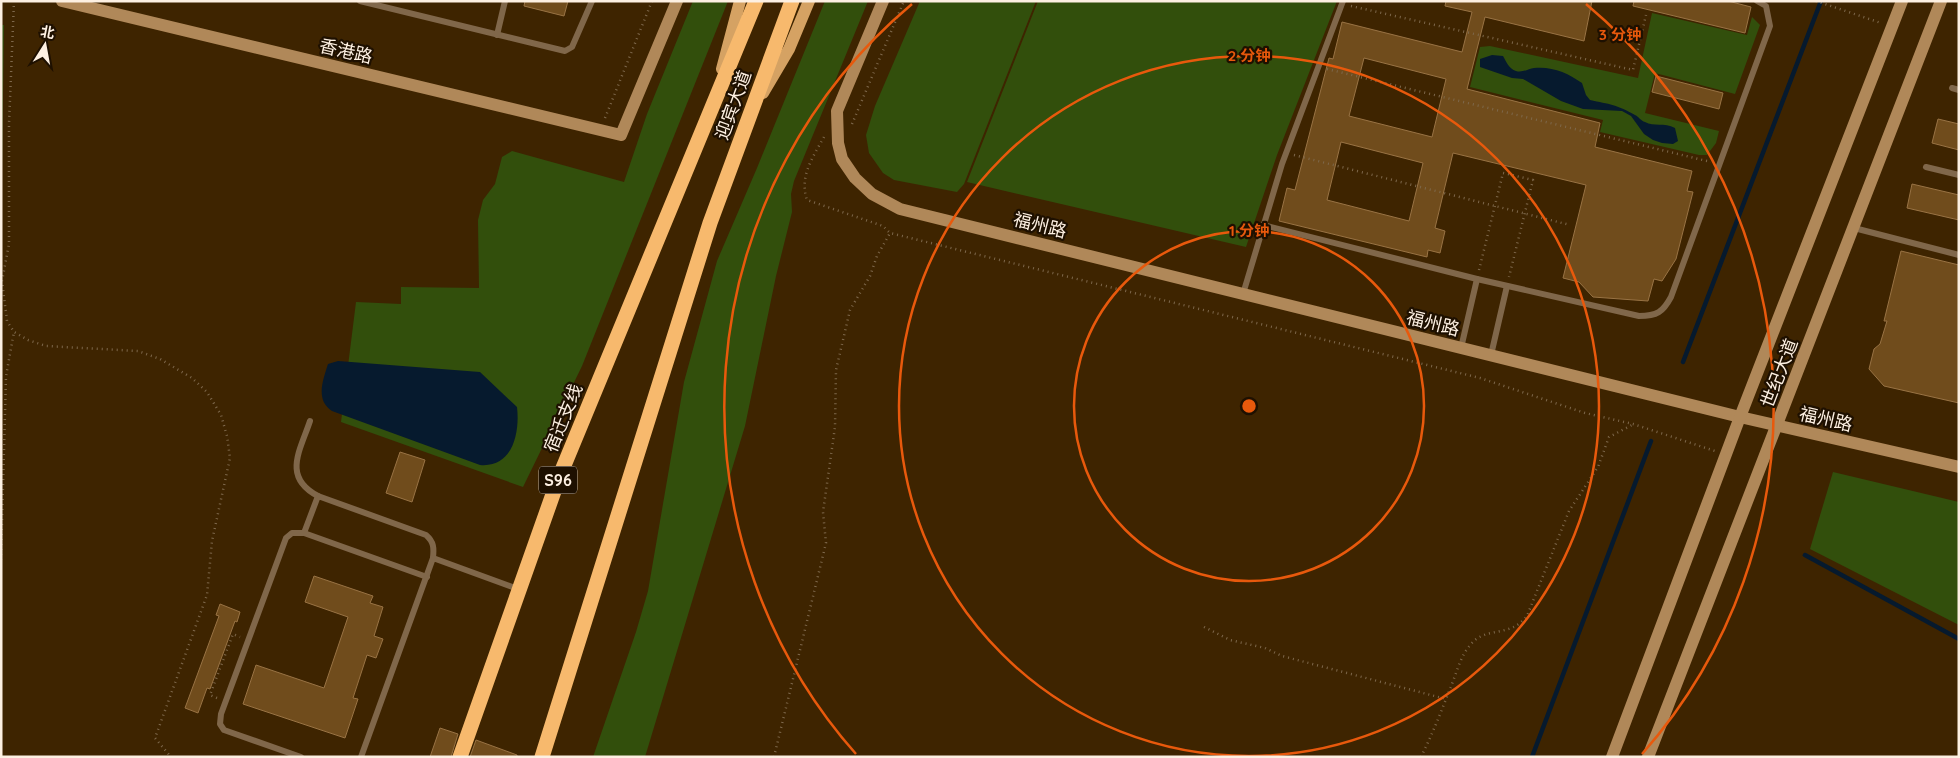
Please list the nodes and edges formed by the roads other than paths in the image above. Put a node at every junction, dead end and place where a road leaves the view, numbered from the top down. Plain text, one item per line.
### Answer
1 (62, 1) edge
2 (360, 1) edge
3 (505, 1) edge
4 (592, 1) edge
5 (677, 1) edge
6 (740, 1) edge
7 (749, 1) edge
8 (756, 1) edge
9 (792, 1) edge
10 (809, 1) edge
11 (883, 1) edge
12 (1757, 1) edge
13 (1902, 1) edge
14 (1941, 1) edge
15 (1343, 2) edge
16 (87, 4) edge
17 (497, 35) junction
18 (714, 101) junction
19 (746, 121) junction
20 (1926, 167) dead end
21 (1959, 175) edge
22 (669, 209) joint
23 (1263, 225) junction
24 (1854, 228) junction
25 (1959, 255) edge
26 (1477, 279) junction
27 (1506, 286) junction
28 (1243, 294) junction
29 (1461, 348) junction
30 (1491, 355) junction
31 (1740, 417) junction
32 (310, 421) dead end
33 (1777, 426) junction
34 (1959, 467) edge
35 (318, 496) junction
36 (304, 534) junction
37 (433, 558) junction
38 (427, 577) junction
39 (519, 589) junction
40 (301, 757) edge
41 (362, 757) edge
42 (460, 757) edge
43 (542, 757) edge
44 (1612, 757) edge
45 (1648, 757) edge

1 - 16 street, 香港路
2 - 17 lane
3 - 17 lane
4 - 17 lane
5 - 16 street, 香港路
6 - 18 main road
7 - 18 highway
8 - 18 highway, 迎宾大道
9 - 19 highway, 迎宾大道
10 - 19 main road
11 - 28 street, 福州路
12 - 27 lane
13 - 31 street, 世纪大道
14 - 24 street, 世纪大道
15 - 23 lane
18 - 22 highway, 迎宾大道
19 - 43 highway, 迎宾大道
20 - 21 lane
22 - 39 highway, 宿迁支线 / S96
23 - 26 lane
23 - 28 lane
24 - 25 lane
24 - 33 street, 世纪大道
26 - 27 lane
26 - 29 lane
27 - 30 lane
28 - 29 street, 福州路
29 - 30 street, 福州路
30 - 31 street, 福州路
31 - 33 street, 福州路
31 - 44 street, 世纪大道
32 - 35 lane
33 - 34 street, 福州路
33 - 45 street, 世纪大道
35 - 36 lane
35 - 37 lane
36 - 38 lane
36 - 40 lane
37 - 38 lane
37 - 39 lane
38 - 41 lane
39 - 42 highway, 宿迁支线 / S96

